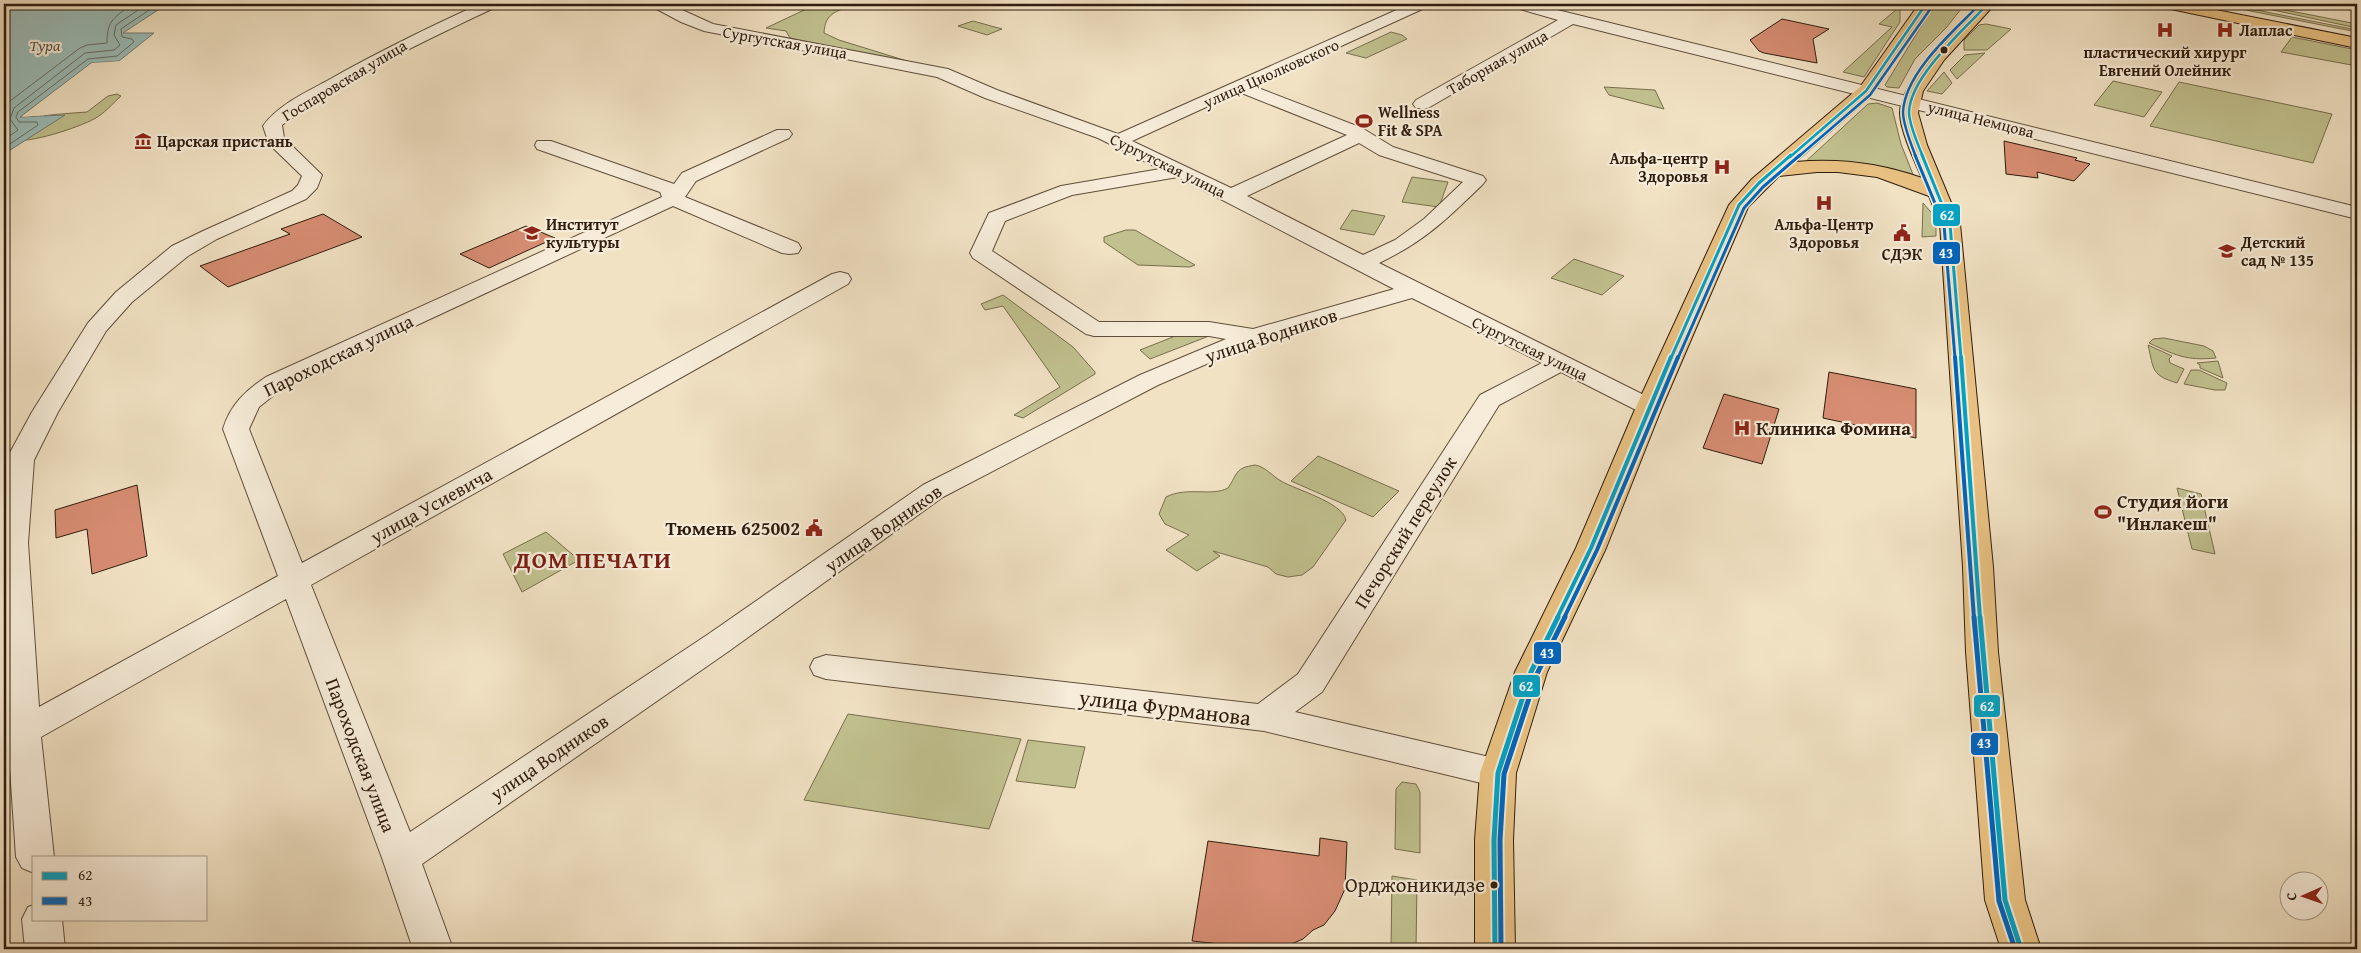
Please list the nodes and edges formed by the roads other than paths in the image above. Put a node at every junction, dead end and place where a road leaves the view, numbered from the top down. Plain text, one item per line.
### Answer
1 (491, 4) edge
2 (658, 4) edge
3 (1422, 4) edge
4 (1518, 4) edge
5 (1926, 4) edge
6 (1988, 4) edge
7 (2166, 4) edge
8 (2199, 4) edge
9 (1571, 19) junction
10 (2357, 36) edge
11 (2357, 42) edge
12 (1240, 87) junction
13 (1866, 91) junction
14 (1910, 101) junction
15 (1422, 104) dead end
16 (783, 134) dead end
17 (1360, 136) junction
18 (1119, 140) junction
19 (544, 145) dead end
20 (1181, 171) junction
21 (1773, 171) junction
22 (1939, 193) junction
23 (1231, 196) junction
24 (673, 199) junction
25 (2357, 213) edge
26 (790, 248) dead end
27 (1363, 263) junction
28 (840, 279) dead end
29 (1414, 290) junction
30 (1254, 336) junction
31 (1560, 363) junction
32 (1649, 407) junction
33 (294, 581) junction
34 (826, 667) dead end
35 (1264, 718) junction
36 (23, 731) junction
37 (1498, 773) junction
38 (35, 856) edge
39 (401, 858) junction
40 (42, 920) edge
41 (45, 949) edge
42 (433, 949) edge
43 (1495, 949) edge
44 (2021, 949) edge

1 - 36 street, Госпаровская улица
2 - 18 street, Сургутская улица
3 - 12 street, улица Циолковского
4 - 9 street, улица Немцова
5 - 13 main road
6 - 14 main road
7 - 11 main road
8 - 10 main road
9 - 13 street, улица Немцова
9 - 15 street, Таборная улица
12 - 17 street
12 - 18 street, улица Циолковского
13 - 14 street, улица Немцова
13 - 21 main road
14 - 22 main road
14 - 25 street, улица Немцова
16 - 24 street, Пароходская улица
17 - 23 street
17 - 27 street
18 - 20 street, Сургутская улица
19 - 24 street
20 - 23 street, Сургутская улица
20 - 30 street
21 - 22 main road
21 - 32 main road
22 - 44 main road
23 - 27 street, Сургутская улица
24 - 26 street
24 - 33 street, Пароходская улица
27 - 29 street, Сургутская улица
28 - 33 street, улица Усиевича
29 - 30 street, улица Водников
29 - 31 street, Сургутская улица
30 - 39 street, улица Водников
31 - 32 street, Сургутская улица
31 - 35 street, Печорский переулок
32 - 37 main road
33 - 36 street, улица Усиевича
33 - 39 street, Пароходская улица
34 - 35 street, улица Фурманова
35 - 37 street, улица Фурманова
36 - 38 street
37 - 43 main road
39 - 42 street, Пароходская улица
40 - 41 street

